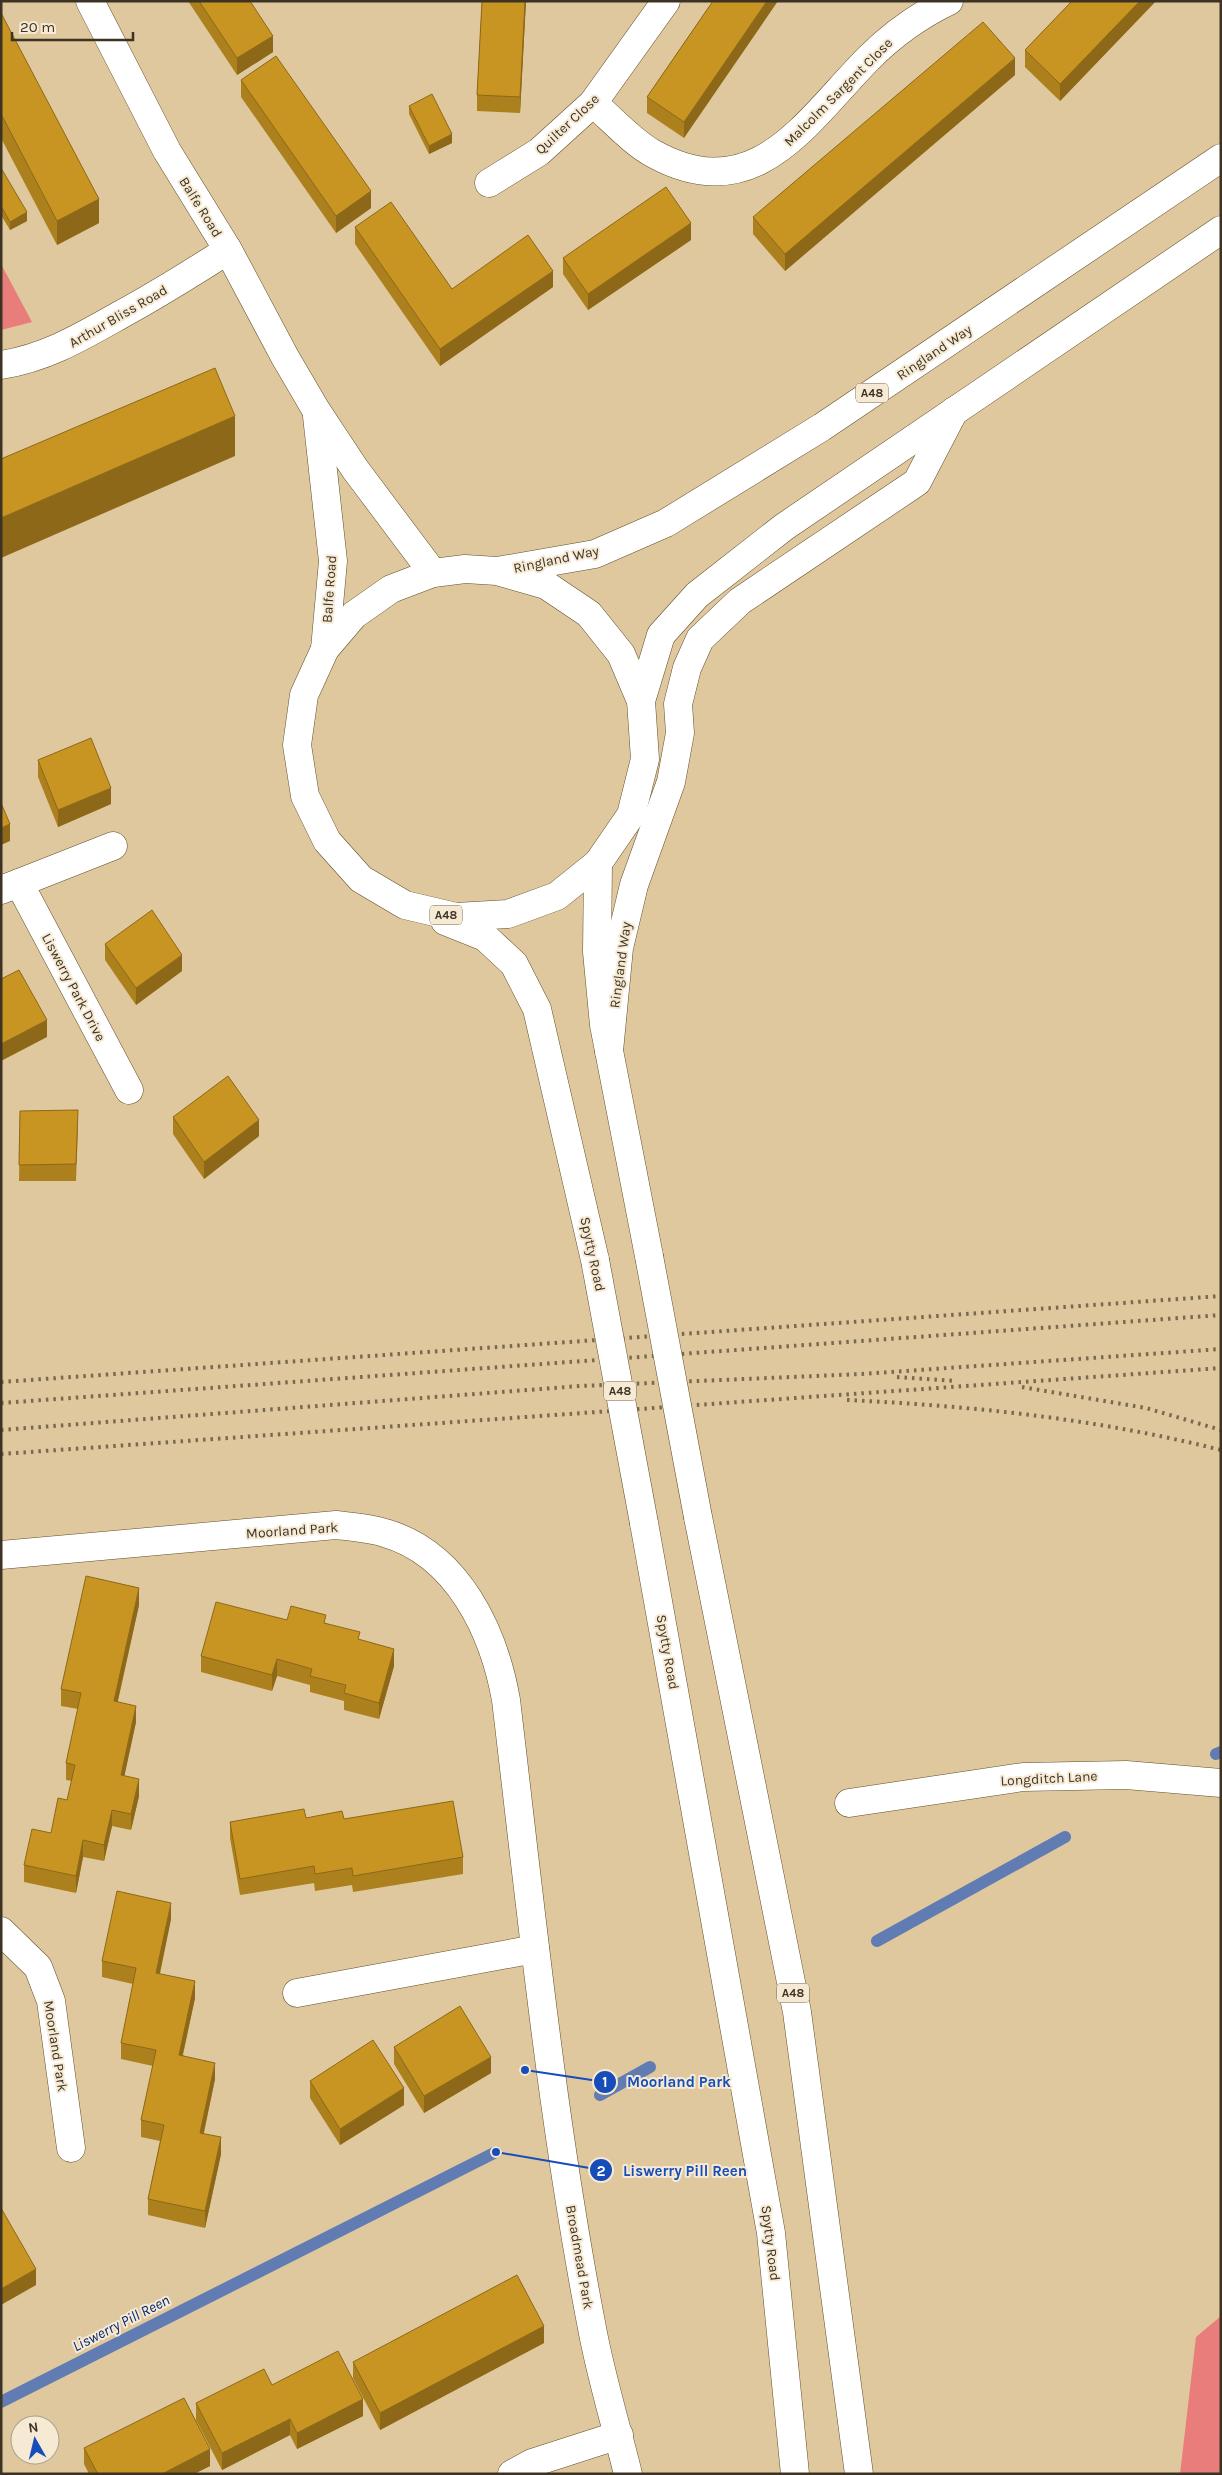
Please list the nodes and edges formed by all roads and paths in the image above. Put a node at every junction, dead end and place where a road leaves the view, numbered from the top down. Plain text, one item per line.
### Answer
1 (90, 1) edge
2 (666, 1) edge
3 (949, 1) edge
4 (594, 103) junction
5 (1221, 158) edge
6 (488, 183) dead end
7 (1221, 230) edge
8 (228, 250) junction
9 (1, 365) edge
10 (316, 410) junction
11 (954, 411) junction
12 (497, 571) junction
13 (433, 573) junction
14 (325, 648) junction
15 (641, 701) junction
16 (113, 846) dead end
17 (598, 863) junction
18 (10, 886) edge
19 (405, 905) junction
20 (609, 1051) junction
21 (130, 1090) dead end
22 (1, 1555) edge
23 (1221, 1783) edge
24 (849, 1803) dead end
25 (1, 1931) edge
26 (535, 1949) junction
27 (297, 1993) dead end
28 (553, 2077) joint
29 (71, 2148) dead end
30 (619, 2436) junction
31 (512, 2474) edge
32 (628, 2474) edge
33 (795, 2474) edge
34 (858, 2474) edge

1 - 8 main road, Balfe Road
2 - 4 main road, Quilter Close
3 - 4 main road, Malcolm Sargent Close
4 - 6 main road, Quilter Close
5 - 12 main road, Ringland Way / A48
7 - 11 main road, Ringland Way / A48
8 - 9 main road, Arthur Bliss Road
8 - 10 main road, Balfe Road
10 - 13 main road, Balfe Road
10 - 14 main road, Balfe Road
11 - 15 main road, Ringland Way / A48
11 - 20 main road, Ringland Way / A48
12 - 13 main road, Balfe Road / A48
12 - 15 main road, Balfe Road / A48
13 - 14 main road, Balfe Road / A48
14 - 19 main road, Balfe Road / A48
15 - 17 main road, Balfe Road / A48
16 - 18 main road, Liswerry Park Drive
17 - 19 main road, Balfe Road / A48
17 - 20 main road, A48
18 - 21 main road, Liswerry Park Drive
19 - 33 main road, Spytty Road / A48, bridge
20 - 34 main road, A48, bridge
22 - 26 main road, Moorland Park
23 - 24 main road, Longditch Lane
25 - 29 main road, Moorland Park
26 - 27 main road
26 - 28 main road, Moorland Park
28 - 30 main road, Broadmead Park
30 - 31 main road
30 - 32 main road, Broadmead Park

